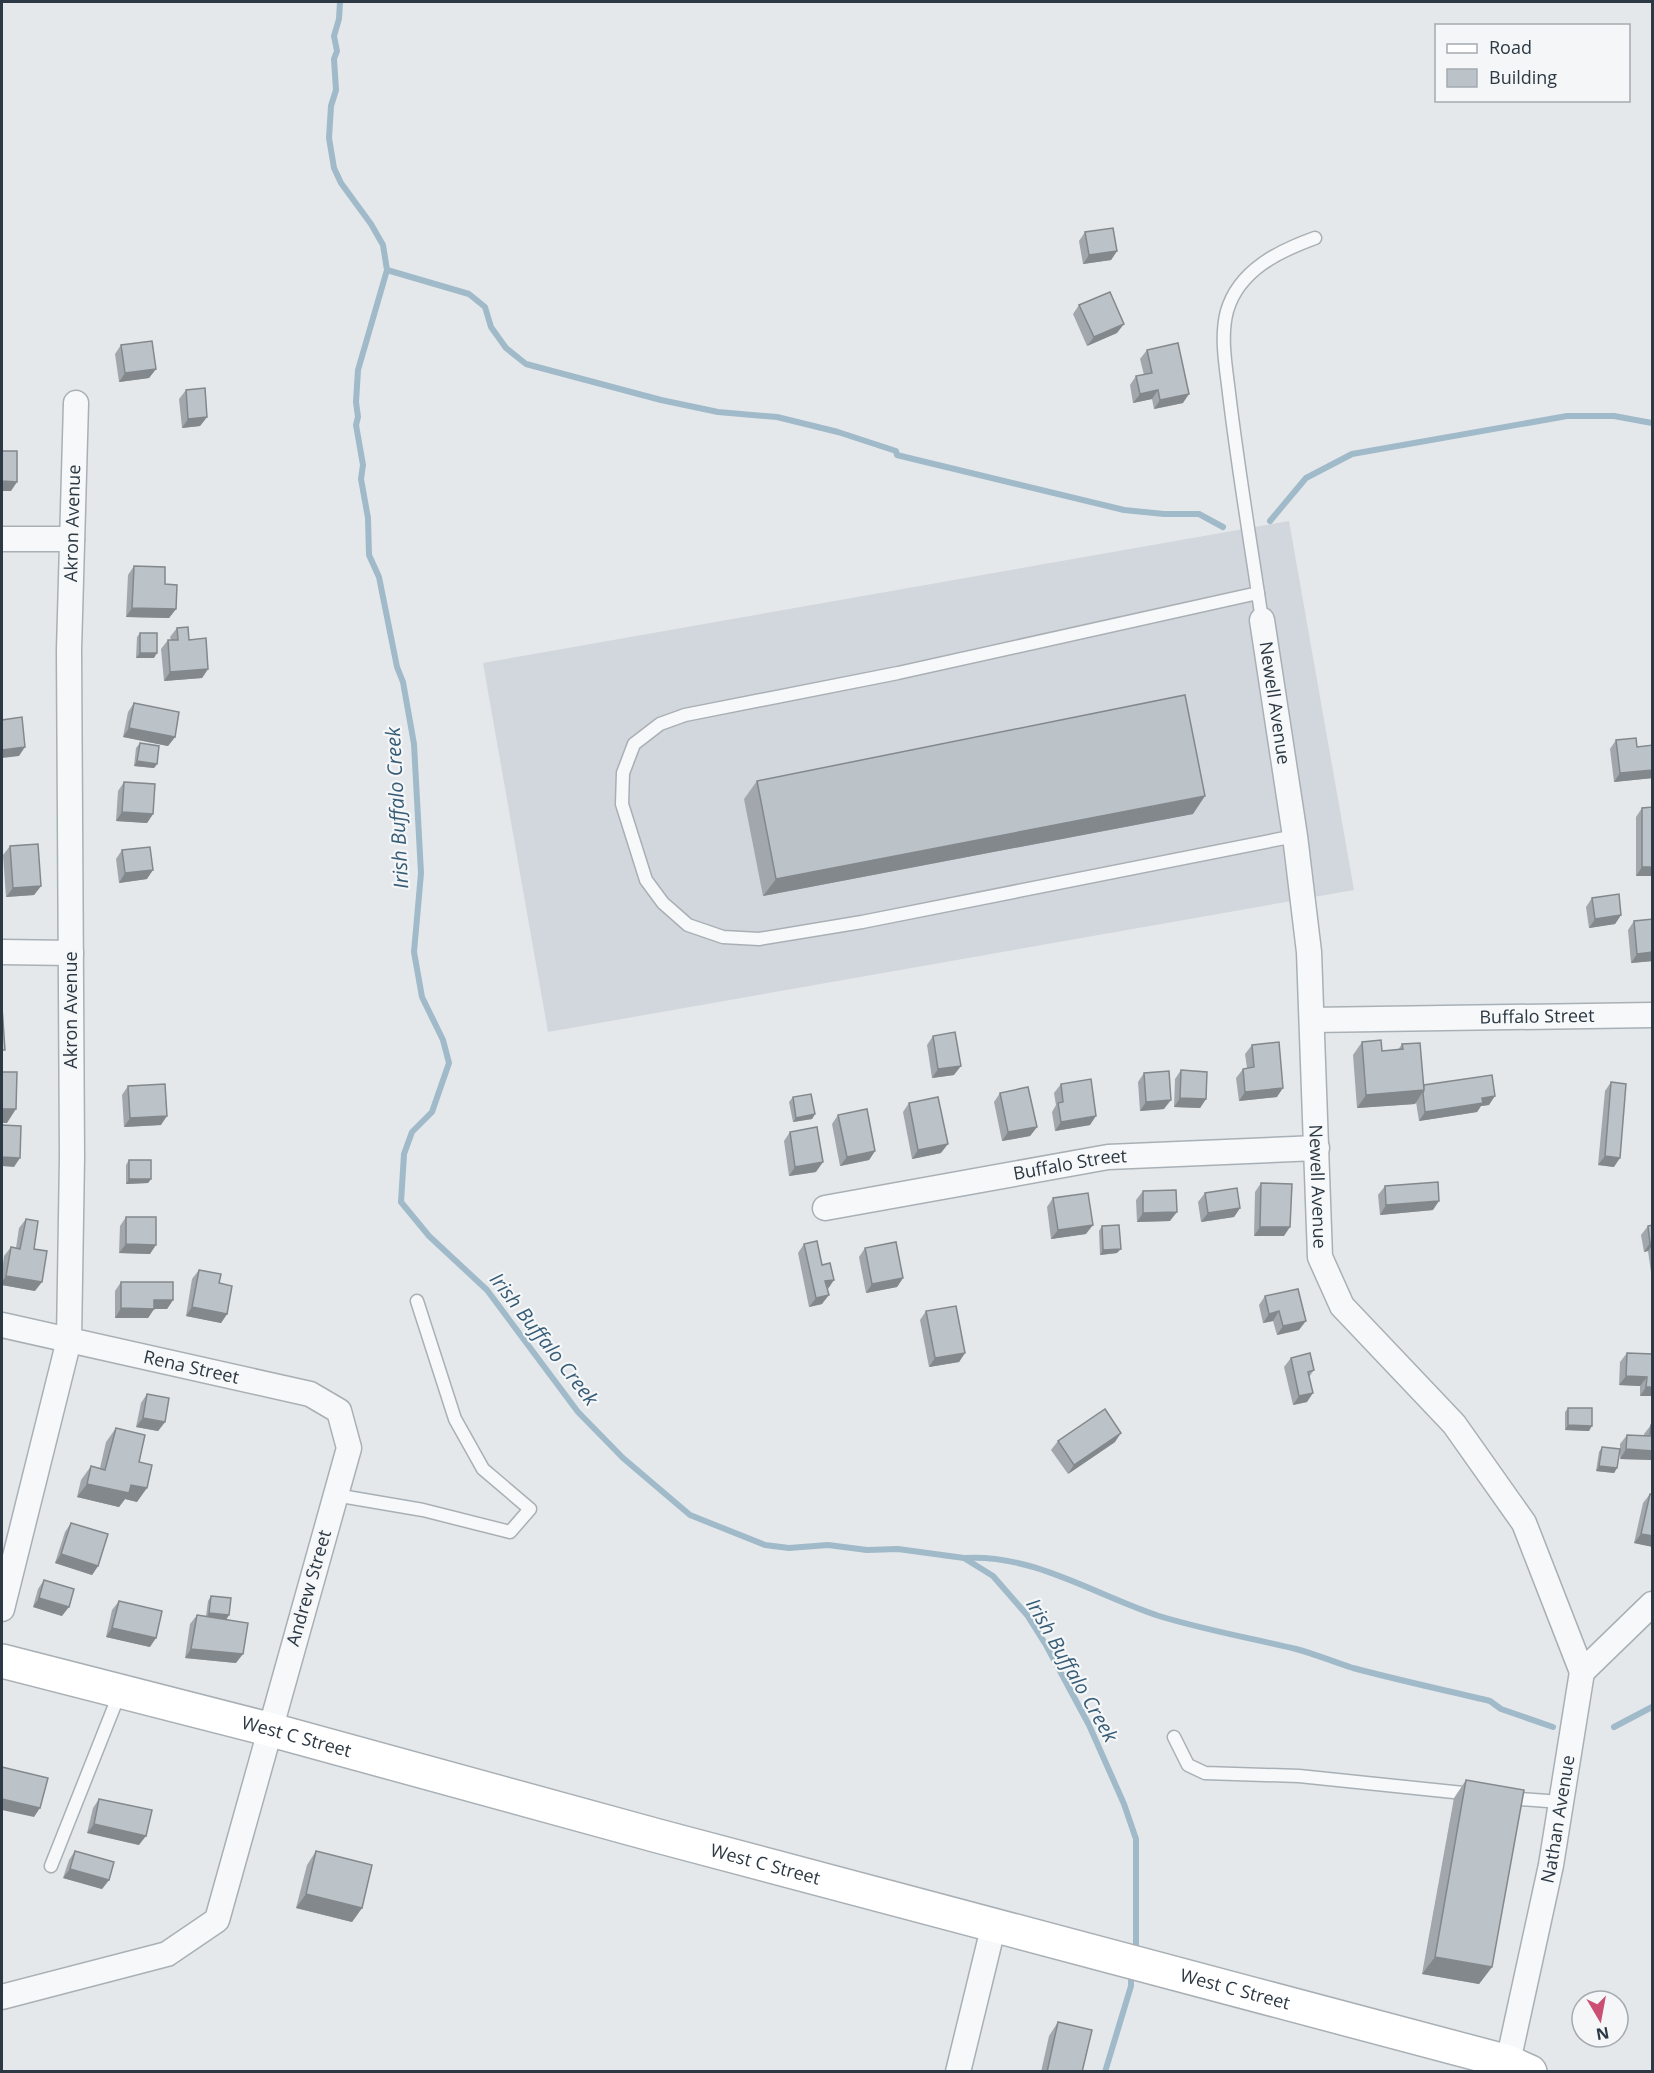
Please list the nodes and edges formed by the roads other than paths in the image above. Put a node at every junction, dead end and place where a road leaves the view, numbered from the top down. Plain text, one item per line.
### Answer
1 (1316, 238) dead end
2 (76, 403) dead end
3 (2, 539) edge
4 (72, 539) junction
5 (1258, 593) junction
6 (1262, 620) joint
7 (1295, 836) junction
8 (2, 952) edge
9 (71, 953) junction
10 (1653, 1015) edge
11 (1312, 1020) junction
12 (1317, 1148) junction
13 (825, 1208) dead end
14 (417, 1301) dead end
15 (2, 1326) edge
16 (69, 1340) junction
17 (349, 1448) joint
18 (335, 1495) junction
19 (1653, 1604) edge
20 (2, 1609) edge
21 (2, 1661) edge
22 (1582, 1672) junction
23 (120, 1691) junction
24 (268, 1729) junction
25 (1174, 1737) dead end
26 (1561, 1802) junction
27 (51, 1866) dead end
28 (994, 1924) junction
29 (2, 1997) edge
30 (1519, 2067) edge
31 (958, 2072) edge

1 - 5 lane
2 - 4 street, Akron Avenue
3 - 4 street
4 - 9 street, Akron Avenue
5 - 6 lane
5 - 7 lane
6 - 7 street, Newell Avenue
7 - 11 street, Newell Avenue
8 - 9 street
9 - 16 street, Akron Avenue
10 - 11 street, Buffalo Street
11 - 12 street, Newell Avenue
12 - 13 street, Buffalo Street
12 - 22 street, Newell Avenue
14 - 18 lane
15 - 16 street, Rena Street
16 - 17 street, Rena Street
16 - 20 street, Akron Avenue
17 - 18 street, Andrew Street
18 - 24 street, Andrew Street
19 - 22 street
21 - 23 main road, West C Street
22 - 26 street, Nathan Avenue
23 - 24 main road, West C Street
23 - 27 lane
24 - 28 main road, West C Street
24 - 29 street, Andrew Street
25 - 26 lane
26 - 30 street, Nathan Avenue
28 - 30 main road, West C Street
28 - 31 street

